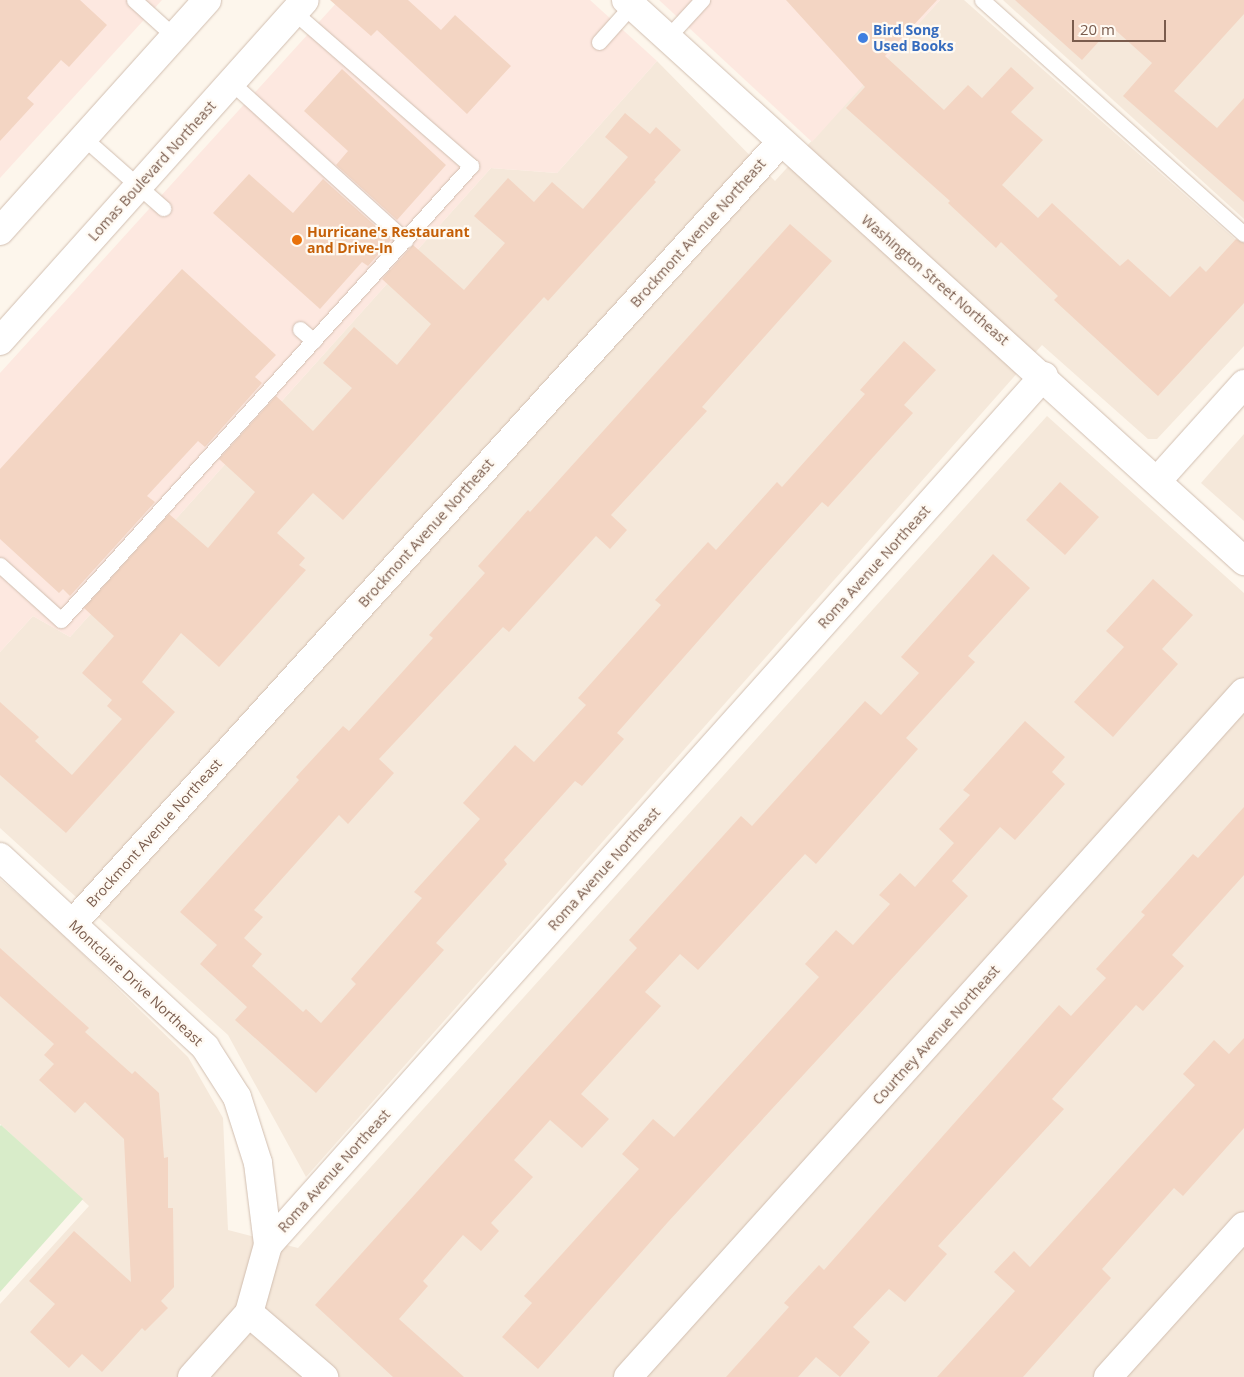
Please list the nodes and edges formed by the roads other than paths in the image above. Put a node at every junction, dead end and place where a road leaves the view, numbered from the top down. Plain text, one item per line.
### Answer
1 (134, 0) edge
2 (208, 0) edge
3 (702, 0) edge
4 (982, 0) edge
5 (629, 3) edge
6 (300, 6) edge
7 (174, 37) junction
8 (667, 38) junction
9 (599, 42) dead end
10 (232, 83) junction
11 (84, 138) junction
12 (780, 143) junction
13 (138, 186) junction
14 (163, 208) dead end
15 (2, 225) edge
16 (1244, 234) edge
17 (404, 240) junction
18 (300, 329) dead end
19 (0, 341) edge
20 (314, 341) junction
21 (1044, 376) junction
22 (1244, 384) edge
23 (1158, 480) junction
24 (1244, 561) edge
25 (0, 565) edge
26 (1244, 692) edge
27 (0, 857) edge
28 (73, 922) junction
29 (1244, 1226) edge
30 (268, 1245) junction
31 (250, 1313) junction
32 (192, 1377) edge
33 (324, 1377) edge
34 (628, 1377) edge
35 (1108, 1377) edge

1 - 7 lane
2 - 7 street
3 - 8 lane
4 - 16 lane
5 - 8 street, Washington Street Northeast
5 - 9 lane
6 - 10 street, Lomas Boulevard Northeast
6 - 17 lane
7 - 11 street
8 - 12 street, Washington Street Northeast
10 - 13 street, Lomas Boulevard Northeast
10 - 17 lane
11 - 13 lane
11 - 15 street
12 - 21 street, Washington Street Northeast
12 - 28 street, Brockmont Avenue Northeast
13 - 14 lane
13 - 19 street, Lomas Boulevard Northeast
17 - 20 lane
18 - 20 lane
20 - 25 lane
21 - 23 street, Washington Street Northeast
21 - 30 street, Roma Avenue Northeast
22 - 23 street
23 - 24 street, Washington Street Northeast
26 - 34 street, Courtney Avenue Northeast
27 - 28 street, Montclaire Drive Northeast
28 - 30 street, Montclaire Drive Northeast
29 - 35 street
30 - 31 street, Roma Avenue Northeast
31 - 32 street, Roma Avenue Northeast
31 - 33 street

